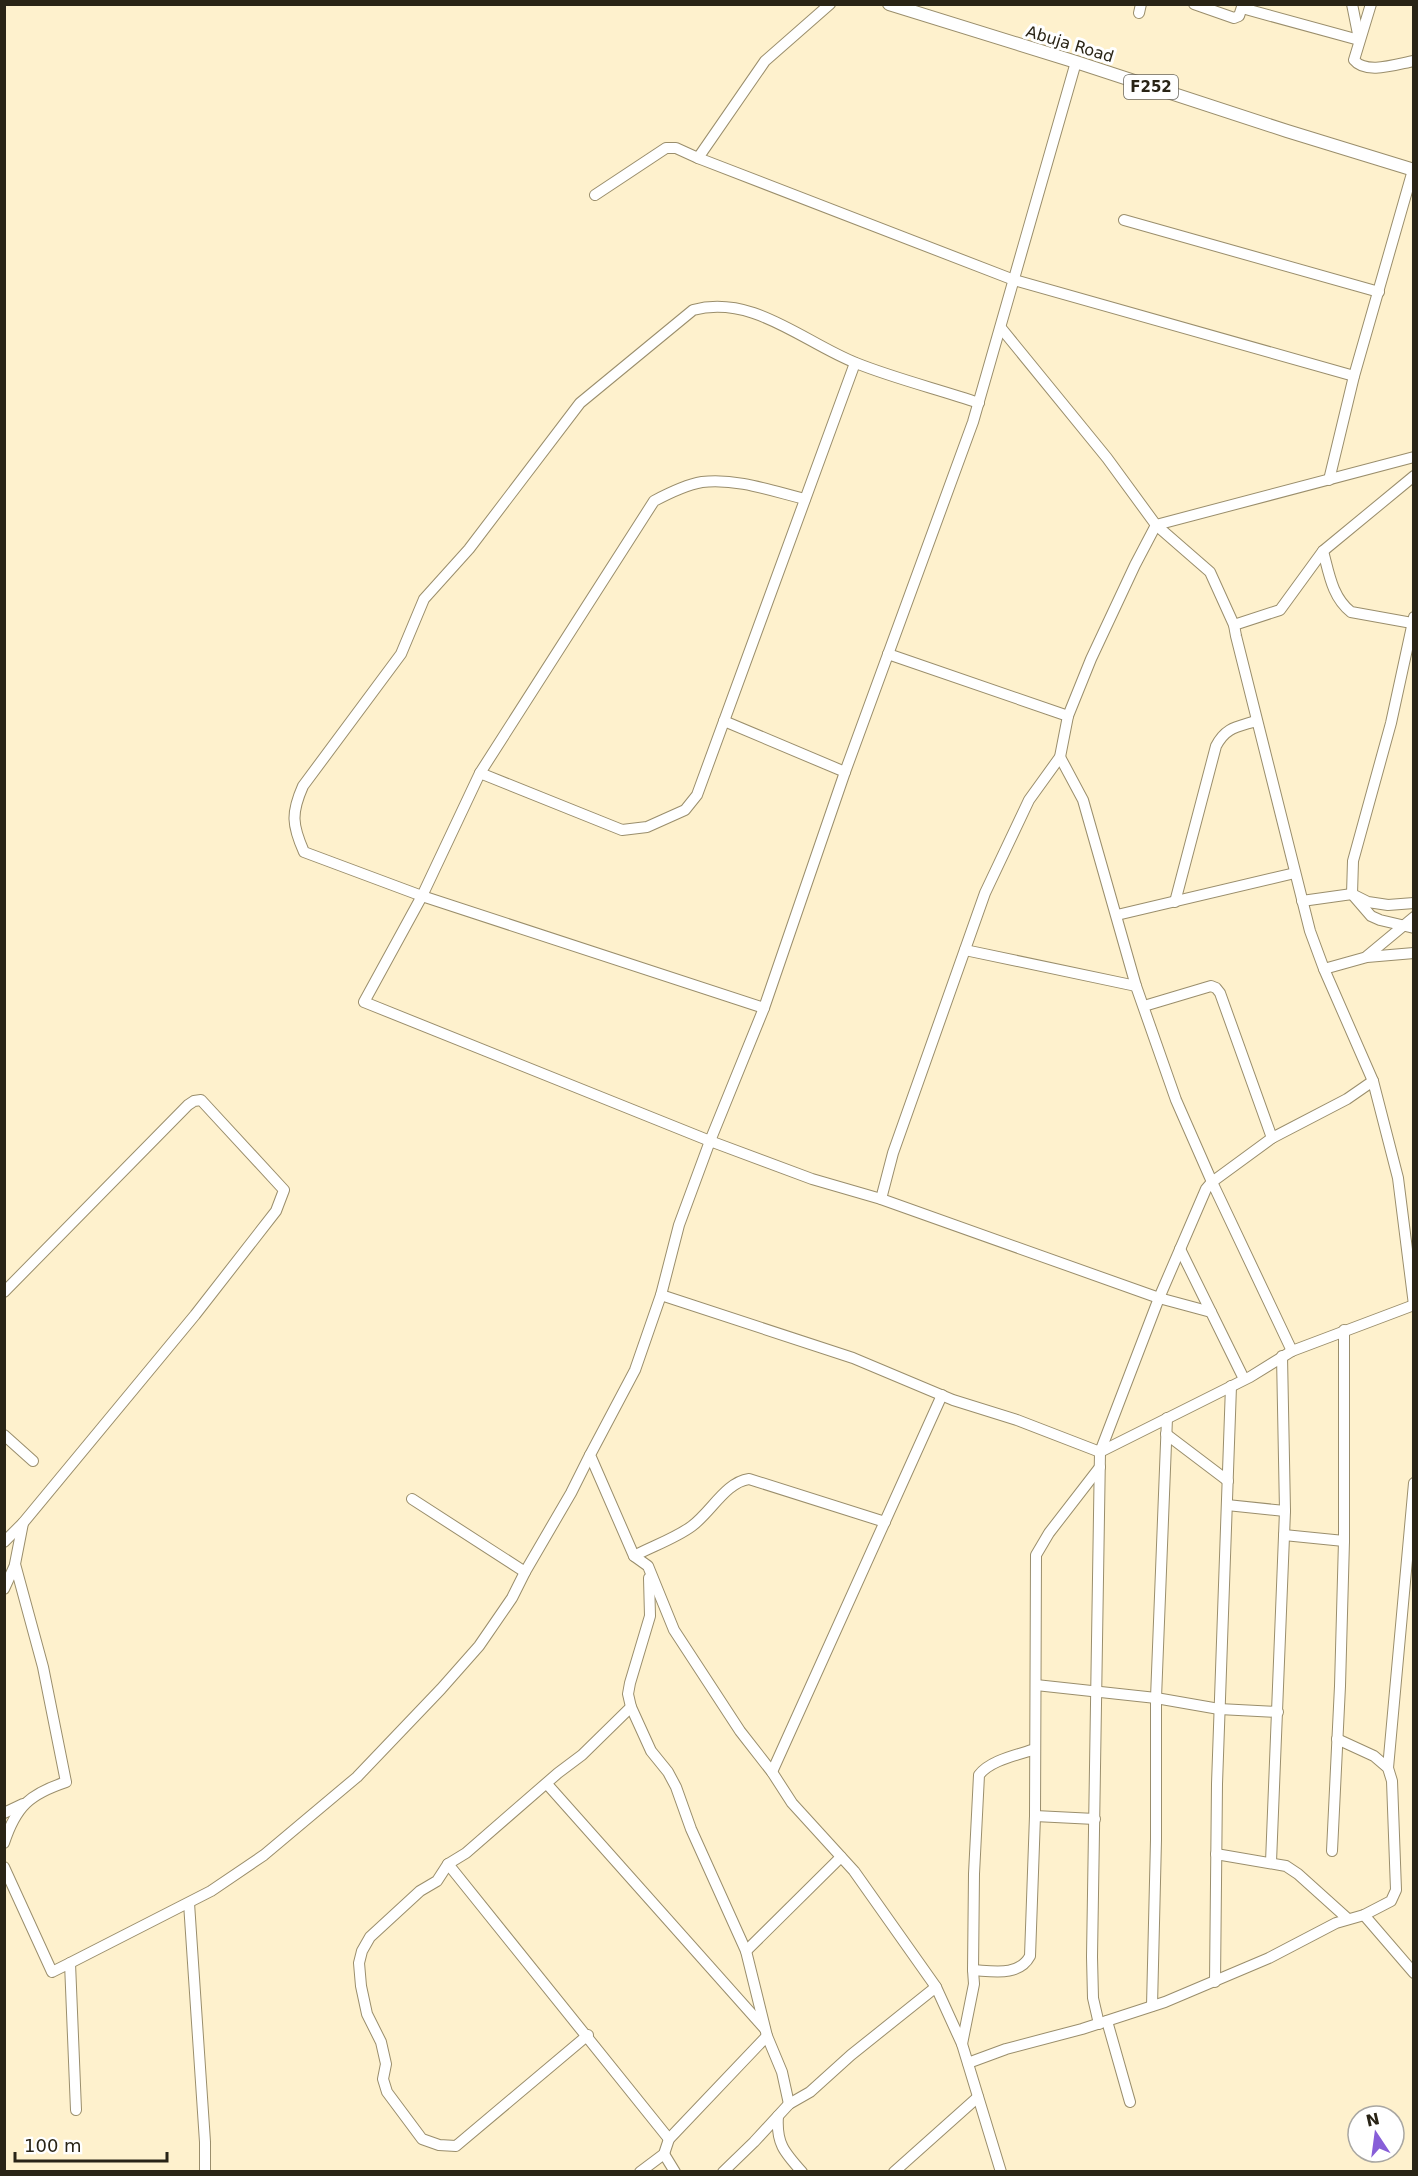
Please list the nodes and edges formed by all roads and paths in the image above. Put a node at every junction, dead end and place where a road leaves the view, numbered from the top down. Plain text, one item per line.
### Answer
1 (830, 4) edge
2 (889, 4) edge
3 (1194, 4) edge
4 (1352, 4) edge
5 (1371, 4) edge
6 (1243, 6) edge
7 (1359, 40) junction
8 (1413, 61) edge
9 (1076, 62) junction
10 (698, 158) junction
11 (1413, 170) edge
12 (595, 195) dead end
13 (1124, 220) dead end
14 (1014, 280) junction
15 (1379, 292) junction
16 (1001, 328) junction
17 (855, 363) junction
18 (1354, 376) junction
19 (979, 402) junction
20 (1413, 457) edge
21 (1413, 476) edge
22 (1329, 480) junction
23 (805, 499) junction
24 (1156, 525) junction
25 (1323, 551) junction
26 (1413, 620) edge
27 (1234, 625) junction
28 (888, 654) junction
29 (1068, 716) junction
30 (724, 721) junction
31 (1257, 721) junction
32 (1060, 757) junction
33 (480, 772) junction
34 (845, 772) junction
35 (1295, 873) junction
36 (1352, 894) junction
37 (422, 896) junction
38 (1302, 901) junction
39 (1175, 902) junction
40 (1413, 903) edge
41 (1117, 915) junction
42 (1413, 917) edge
43 (1408, 927) edge
44 (965, 950) junction
45 (1413, 953) edge
46 (1367, 957) junction
47 (1324, 969) junction
48 (1136, 986) junction
49 (1144, 1006) junction
50 (764, 1008) junction
51 (1373, 1081) junction
52 (1272, 1138) junction
53 (710, 1141) junction
54 (1212, 1182) junction
55 (881, 1199) junction
56 (1408, 1216) edge
57 (1180, 1249) junction
58 (1413, 1291) edge
59 (4, 1292) edge
60 (661, 1295) junction
61 (1159, 1298) junction
62 (1413, 1305) edge
63 (1211, 1312) junction
64 (1344, 1330) junction
65 (1287, 1353) junction
66 (1244, 1379) junction
67 (1231, 1386) junction
68 (942, 1395) junction
69 (1167, 1418) junction
70 (1166, 1434) junction
71 (4, 1435) edge
72 (1100, 1452) junction
73 (590, 1455) junction
74 (33, 1461) dead end
75 (1100, 1467) junction
76 (1228, 1481) junction
77 (1413, 1483) edge
78 (412, 1498) dead end
79 (1227, 1505) junction
80 (1285, 1511) junction
81 (885, 1522) junction
82 (23, 1523) junction
83 (1284, 1535) junction
84 (1344, 1541) junction
85 (4, 1542) edge
86 (634, 1556) junction
87 (15, 1564) junction
88 (648, 1566) junction
89 (525, 1572) junction
90 (4, 1589) edge
91 (1036, 1685) junction
92 (1097, 1690) junction
93 (1156, 1698) junction
94 (631, 1707) junction
95 (1219, 1709) junction
96 (1278, 1712) junction
97 (1337, 1739) junction
98 (1035, 1749) junction
99 (1388, 1768) junction
100 (772, 1772) junction
101 (547, 1784) junction
102 (23, 1804) junction
103 (4, 1813) edge
104 (1035, 1816) junction
105 (1095, 1819) junction
106 (4, 1844) edge
107 (1332, 1851) dead end
108 (1216, 1854) junction
109 (841, 1857) junction
110 (1271, 1862) junction
111 (448, 1864) junction
112 (4, 1867) edge
113 (189, 1904) junction
114 (1364, 1915) junction
115 (1348, 1919) junction
116 (746, 1951) junction
117 (70, 1963) junction
118 (973, 1970) junction
119 (1413, 1973) edge
120 (1215, 1982) junction
121 (936, 1987) junction
122 (1152, 2006) junction
123 (1103, 2022) junction
124 (766, 2033) junction
125 (588, 2035) junction
126 (962, 2044) junction
127 (968, 2063) junction
128 (978, 2097) junction
129 (1130, 2102) dead end
130 (789, 2104) junction
131 (76, 2109) dead end
132 (778, 2116) junction
133 (669, 2139) junction
134 (664, 2154) junction
135 (205, 2172) edge
136 (640, 2172) edge
137 (675, 2172) edge
138 (723, 2172) edge
139 (802, 2172) edge
140 (894, 2172) edge
141 (1001, 2172) edge

1 - 10 street
2 - 9 main road, Abuja Road / F252
3 - 6 street
4 - 7 street
5 - 7 street
6 - 7 street
7 - 8 street
9 - 11 main road, Abuja Road / F252
9 - 14 street
10 - 12 street
10 - 14 street
11 - 15 street
13 - 15 street
14 - 16 street
14 - 18 street
15 - 18 street
16 - 19 street
16 - 24 street
17 - 19 street
17 - 23 street
17 - 37 street
18 - 22 street
19 - 28 street
20 - 22 street
21 - 25 street
22 - 24 street
23 - 30 street
23 - 33 street
24 - 27 street
24 - 29 street
25 - 26 street
25 - 27 street
26 - 36 street
27 - 31 street
28 - 29 street
28 - 34 street
29 - 32 street
30 - 33 street
30 - 34 street
31 - 35 street
31 - 39 street
32 - 41 street
32 - 44 street
33 - 37 street
34 - 50 street
35 - 38 street
35 - 39 street
36 - 38 street
36 - 40 street
36 - 43 street
37 - 50 street
37 - 53 street
38 - 47 street
39 - 41 street
41 - 48 street
42 - 43 street
43 - 46 street
44 - 48 street
44 - 55 street
45 - 46 street
46 - 47 street
47 - 51 street
48 - 49 street
49 - 52 street
49 - 54 street
50 - 53 street
51 - 52 street
51 - 56 street
52 - 54 street
53 - 55 street
53 - 60 street
54 - 57 street
54 - 65 street
55 - 61 street
56 - 58 street
57 - 61 street
57 - 63 street
58 - 62 street
59 - 82 street
60 - 68 street
60 - 73 street
61 - 63 street
61 - 72 street
62 - 64 street
63 - 66 street
64 - 65 street
64 - 84 street
65 - 66 street
65 - 80 street
66 - 67 street
67 - 69 street
67 - 76 street
68 - 72 street
68 - 81 street
69 - 70 street
69 - 72 street
70 - 76 street
70 - 93 street
71 - 74 street
72 - 75 street
73 - 86 street
73 - 89 street
75 - 91 street
75 - 92 street
76 - 79 street
77 - 99 street
78 - 89 street
79 - 80 street
79 - 95 street
80 - 83 street
81 - 86 street
81 - 100 street
82 - 85 street
82 - 87 street
83 - 84 street
83 - 96 street
84 - 97 street
86 - 88 street
87 - 90 street
87 - 102 street
88 - 94 street
88 - 100 street
89 - 113 street
91 - 92 street
91 - 98 street
92 - 93 street
92 - 105 street
93 - 95 street
93 - 122 street
94 - 101 street
94 - 116 street
95 - 96 street
95 - 108 street
96 - 110 street
97 - 99 street
97 - 107 street
98 - 104 street
98 - 118 street
99 - 114 street
100 - 109 street
101 - 111 street
101 - 124 street
102 - 103 street
102 - 106 street
104 - 105 street
104 - 118 street
105 - 123 street
108 - 110 street
108 - 120 street
109 - 116 street
109 - 121 street
110 - 115 street
111 - 125 street
111 - 125 street
112 - 117 street
113 - 117 street
113 - 135 street
114 - 115 street
114 - 119 street
115 - 120 street
116 - 124 street
117 - 131 street
118 - 126 street
120 - 122 street
121 - 126 street
121 - 130 street
122 - 123 street
123 - 127 street
123 - 129 street
124 - 130 street
124 - 133 street
125 - 133 street
126 - 127 street
127 - 128 street
128 - 140 street
128 - 141 street
130 - 132 street
132 - 138 street
132 - 139 street
133 - 134 street
134 - 136 street
134 - 137 street

